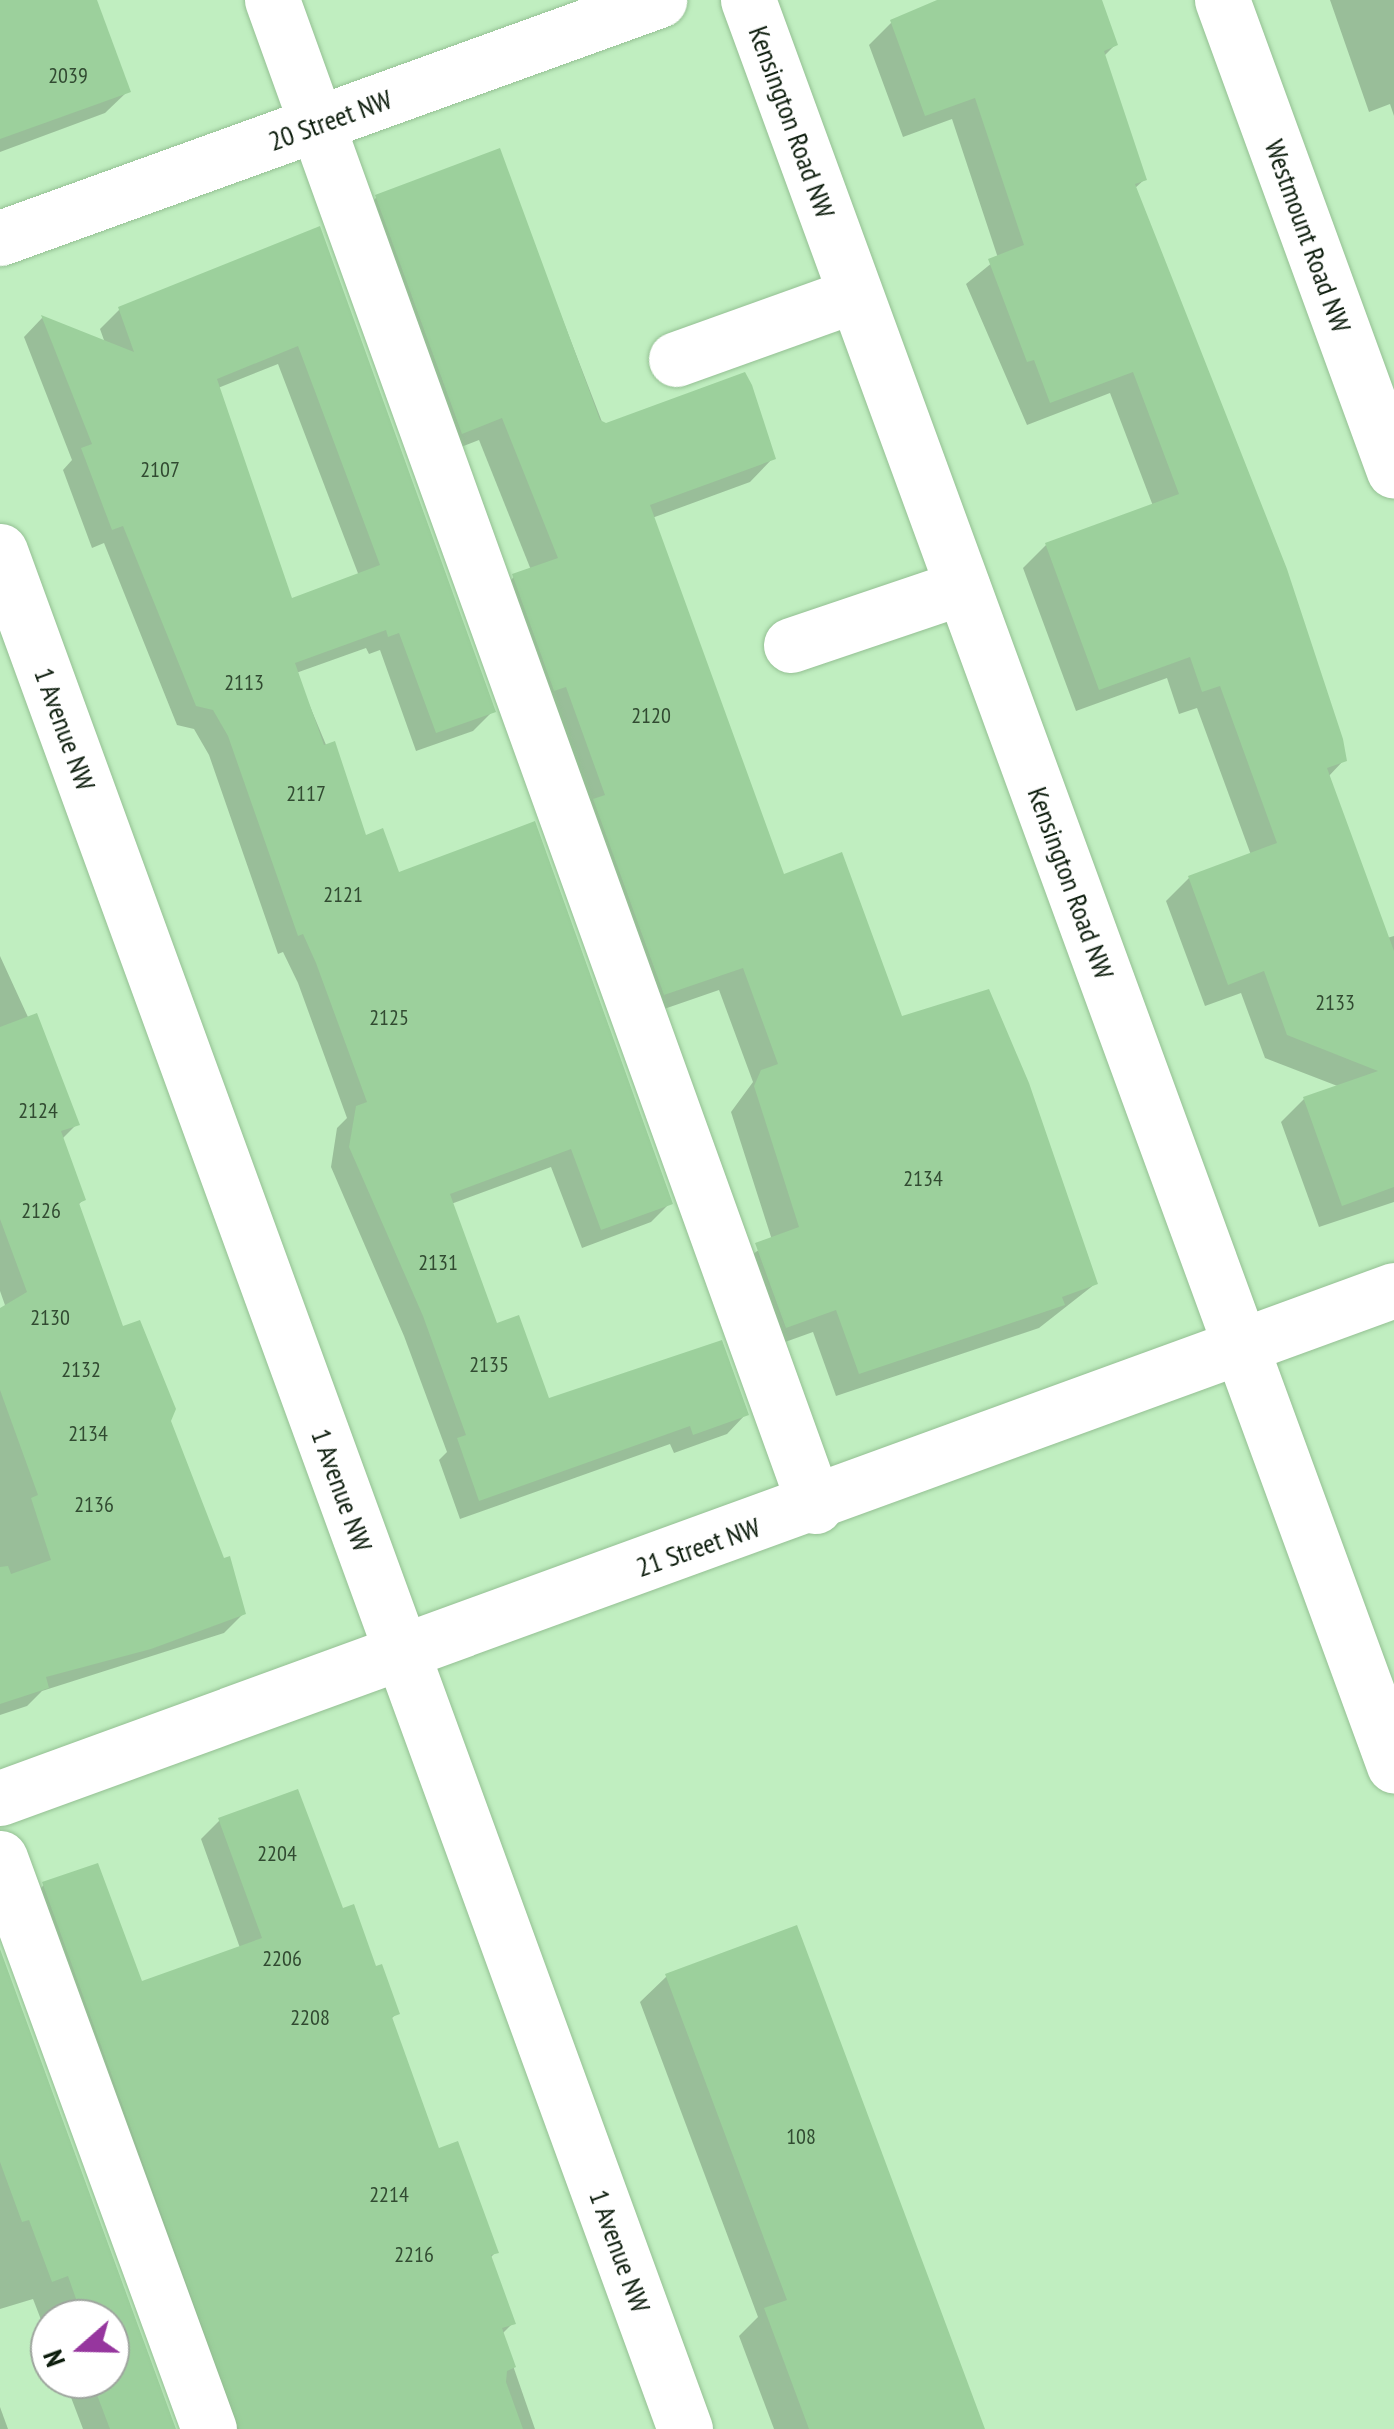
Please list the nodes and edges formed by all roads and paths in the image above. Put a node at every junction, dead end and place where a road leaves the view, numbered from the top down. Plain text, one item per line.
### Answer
1 (272, 0) edge
2 (658, 0) edge
3 (748, 0) edge
4 (1222, 0) edge
5 (318, 125) junction
6 (0, 238) edge
7 (855, 295) junction
8 (676, 359) dead end
9 (1394, 471) edge
10 (0, 552) edge
11 (962, 586) junction
12 (791, 644) dead end
13 (1394, 1290) edge
14 (1240, 1346) junction
15 (815, 1506) junction
16 (400, 1650) junction
17 (1394, 1765) edge
18 (0, 1798) edge
19 (0, 1858) edge
20 (208, 2429) edge
21 (684, 2429) edge

1 - 5 street
2 - 5 street, 20 Street NW
3 - 7 street, Kensington Road NW
4 - 9 street, Westmount Road NW
5 - 6 street, 20 Street NW
5 - 15 street
7 - 8 street
7 - 11 street, Kensington Road NW
10 - 16 street, 1 Avenue NW
11 - 12 street
11 - 14 street, Kensington Road NW
13 - 14 street, 21 Street NW
14 - 15 street, 21 Street NW
14 - 17 street, Kensington Road NW
15 - 16 street, 21 Street NW
16 - 18 street, 21 Street NW
16 - 21 street, 1 Avenue NW
19 - 20 street

